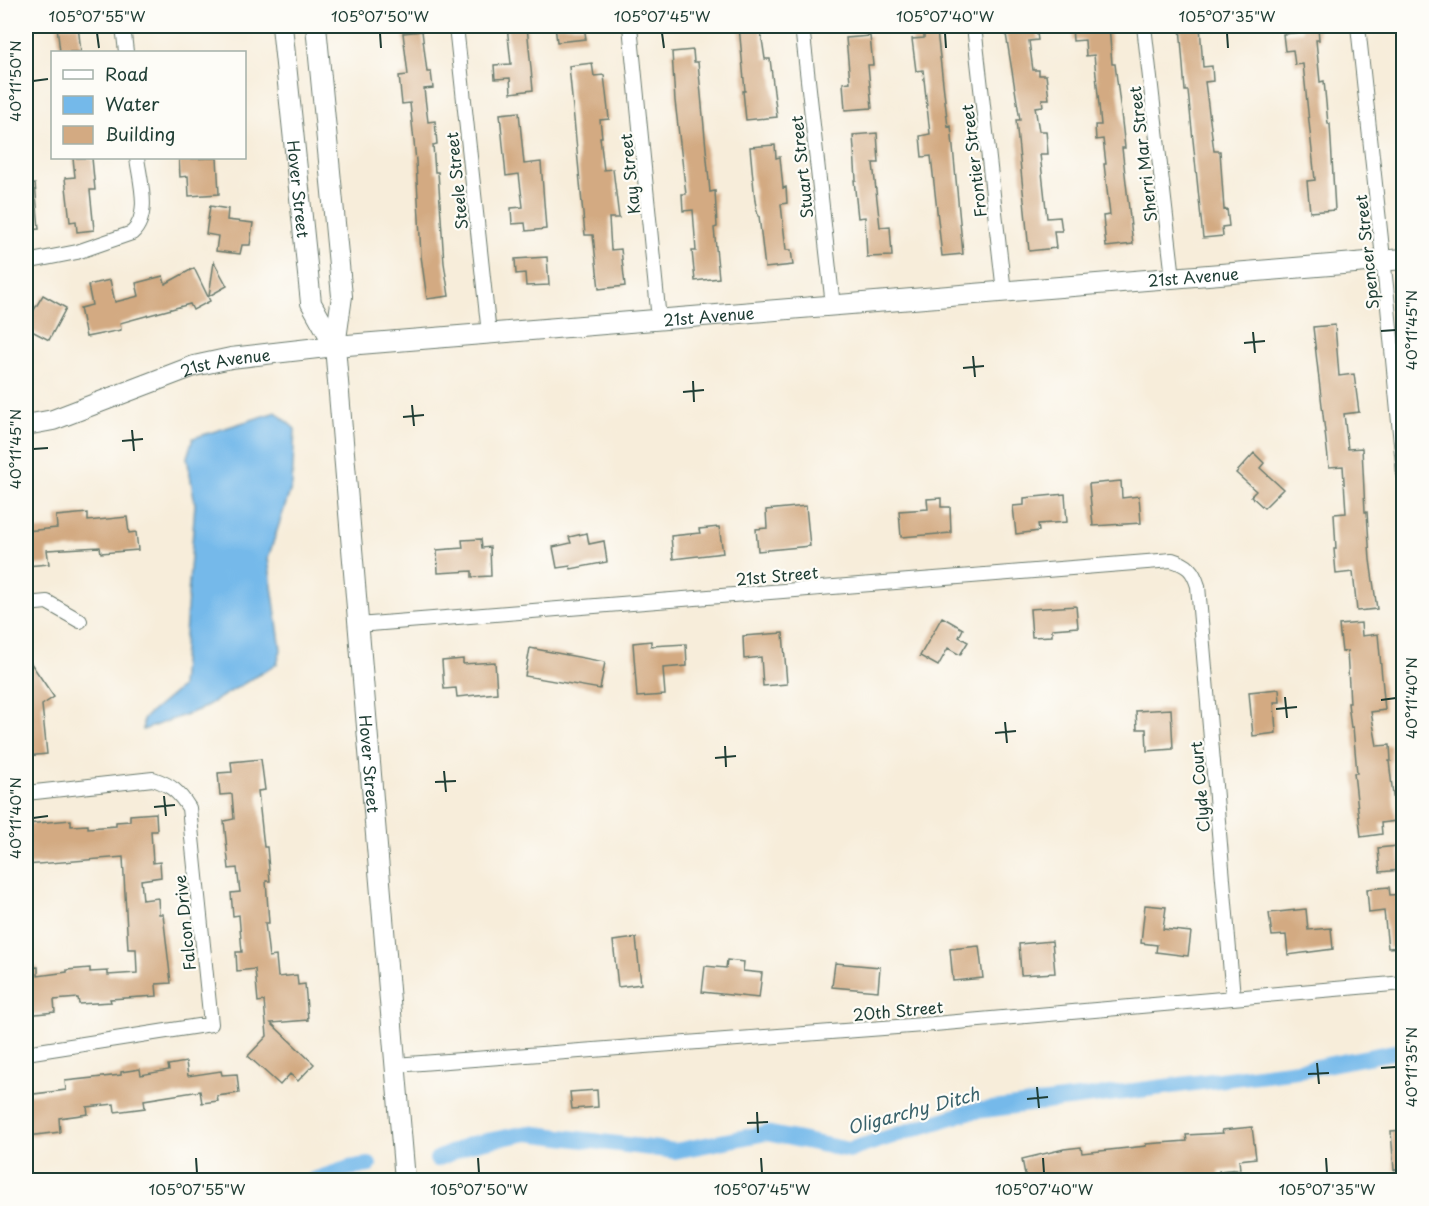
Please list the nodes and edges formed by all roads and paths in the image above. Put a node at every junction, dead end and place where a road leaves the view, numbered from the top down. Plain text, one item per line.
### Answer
1 (123, 26) edge
2 (282, 26) edge
3 (315, 26) edge
4 (456, 26) edge
5 (630, 26) edge
6 (802, 26) edge
7 (974, 26) edge
8 (1144, 26) edge
9 (1358, 26) edge
10 (126, 51) edge
11 (137, 159) edge
12 (1404, 260) edge
13 (1384, 261) junction
14 (26, 262) edge
15 (1173, 278) junction
16 (1004, 292) junction
17 (833, 306) junction
18 (659, 320) junction
19 (489, 334) junction
20 (335, 346) junction
21 (26, 425) edge
22 (1404, 475) edge
23 (1194, 574) joint
24 (26, 604) edge
25 (80, 621) dead end
26 (358, 625) junction
27 (26, 793) edge
28 (1404, 983) edge
29 (1233, 998) junction
30 (26, 1053) edge
31 (394, 1065) junction
32 (405, 1180) edge

1 - 10 street
2 - 20 main road, Hover Street
3 - 20 main road, Hover Street
4 - 19 street, Steele Street
5 - 18 street, Kay Street
6 - 17 street, Stuart Street
7 - 16 street, Frontier Street
8 - 15 street, Sherri Mar Street
9 - 13 street, Spencer Street
11 - 14 street
12 - 13 main road, 21st Avenue
13 - 15 main road, 21st Avenue
13 - 22 street, Spencer Street
15 - 16 main road, 21st Avenue
16 - 17 main road, 21st Avenue
17 - 18 main road, 21st Avenue
18 - 19 main road, 21st Avenue
19 - 20 main road, 21st Avenue
20 - 21 main road, 21st Avenue
20 - 26 main road, Hover Street
23 - 26 street, 21st Street
23 - 29 street, Clyde Court
24 - 25 street
26 - 31 main road, Hover Street
27 - 30 street, Falcon Drive
28 - 29 street, 20th Street
29 - 31 street, 20th Street
31 - 32 main road, Hover Street

